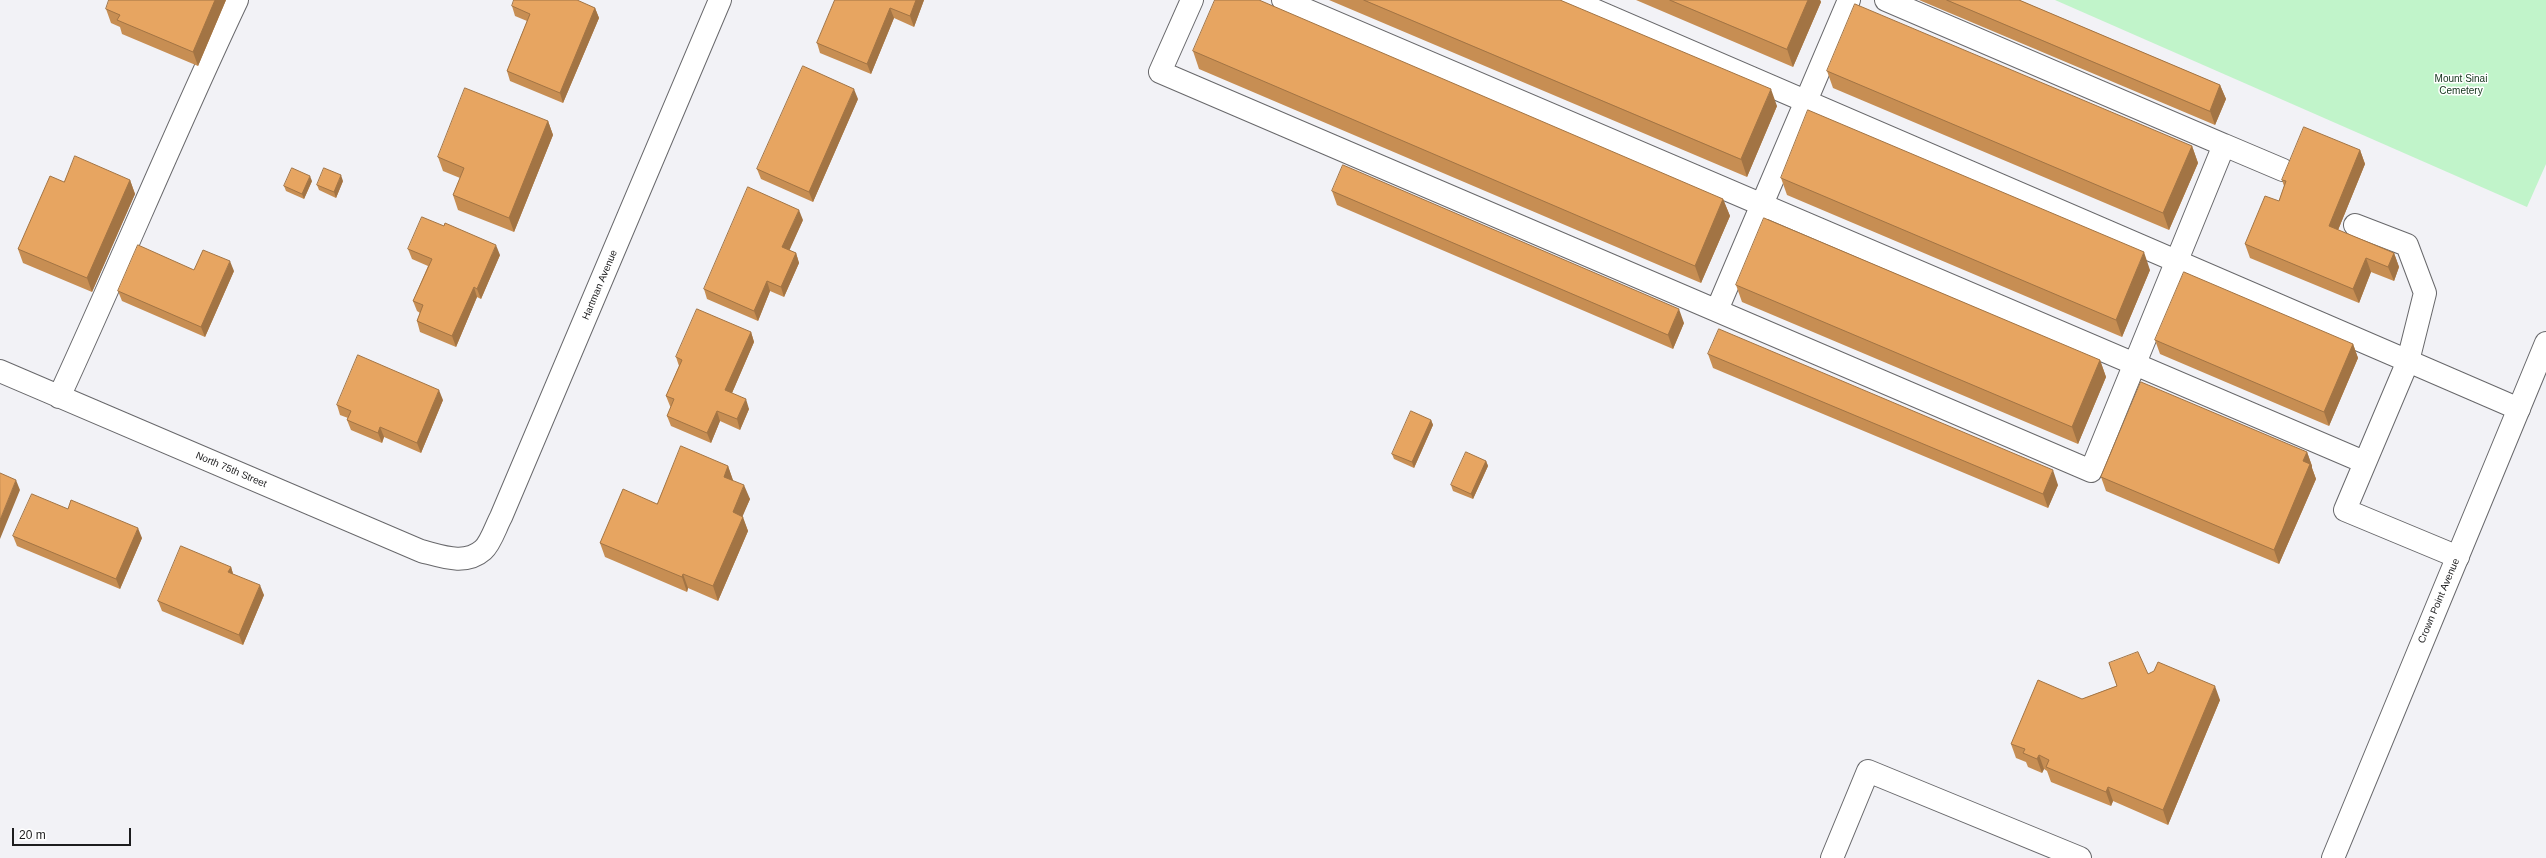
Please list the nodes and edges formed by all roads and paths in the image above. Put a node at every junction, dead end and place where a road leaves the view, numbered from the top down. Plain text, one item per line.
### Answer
1 (237, 0) edge
2 (720, 0) edge
3 (1192, 0) edge
4 (1283, 0) edge
5 (1571, 0) edge
6 (1849, 0) edge
7 (1886, 0) edge
8 (1806, 102) junction
9 (2224, 145) junction
10 (2283, 170) dead end
11 (1762, 204) junction
12 (2355, 225) dead end
13 (2176, 262) junction
14 (1717, 310) junction
15 (2546, 343) edge
16 (2408, 361) junction
17 (2135, 363) junction
18 (0, 372) edge
19 (59, 397) junction
20 (2519, 409) junction
21 (2364, 462) junction
22 (2458, 557) junction
23 (466, 559) joint
24 (1832, 858) edge
25 (2080, 858) edge
26 (2333, 858) edge

1 - 19 street
2 - 23 street, Hartman Avenue
3 - 14 street
4 - 11 street
5 - 8 street
6 - 8 street
7 - 9 street
8 - 11 street
8 - 13 street
9 - 10 street
9 - 13 street
11 - 14 street
11 - 17 street
12 - 16 street
13 - 16 street
13 - 17 street
14 - 17 street
15 - 20 street, Crown Point Avenue
16 - 20 street
16 - 21 street
17 - 21 street
18 - 19 street, North 75th Street
19 - 23 street, North 75th Street
20 - 22 street, Crown Point Avenue
21 - 22 street
22 - 26 street, Crown Point Avenue
24 - 25 street

